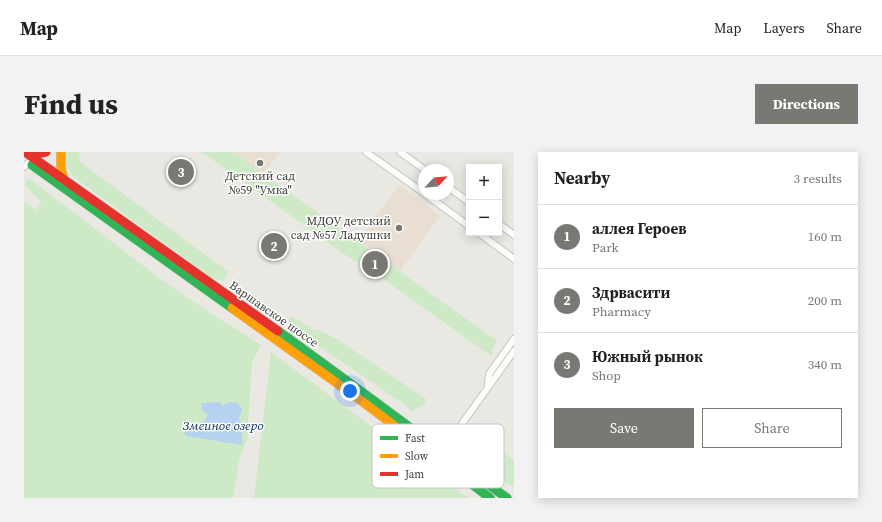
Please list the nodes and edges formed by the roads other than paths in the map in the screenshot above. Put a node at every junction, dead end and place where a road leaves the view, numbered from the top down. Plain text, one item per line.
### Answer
1 (26, 152) edge
2 (46, 152) edge
3 (61, 152) edge
4 (400, 152) edge
5 (369, 153) edge
6 (25, 163) edge
7 (418, 166) edge
8 (64, 180) junction
9 (418, 189) edge
10 (454, 191) edge
11 (433, 200) edge
12 (466, 200) edge
13 (466, 224) edge
14 (502, 226) edge
15 (514, 235) edge
16 (483, 236) edge
17 (514, 259) edge
18 (514, 339) edge
19 (514, 350) edge
20 (500, 364) junction
21 (393, 424) edge
22 (405, 424) edge
23 (462, 424) edge
24 (477, 488) edge
25 (493, 488) edge
26 (490, 498) edge
27 (507, 498) edge

1 - 2 main road
1 - 8 main road, Варшавское шоссе
3 - 8 main road
4 - 7 street
5 - 9 street
6 - 21 main road, Варшавское шоссе
8 - 22 main road, Варшавское шоссе
10 - 12 street
11 - 13 street
14 - 15 street
16 - 17 street
18 - 20 street
19 - 20 street
20 - 23 street
24 - 26 main road, Варшавское шоссе
25 - 27 main road, Варшавское шоссе

